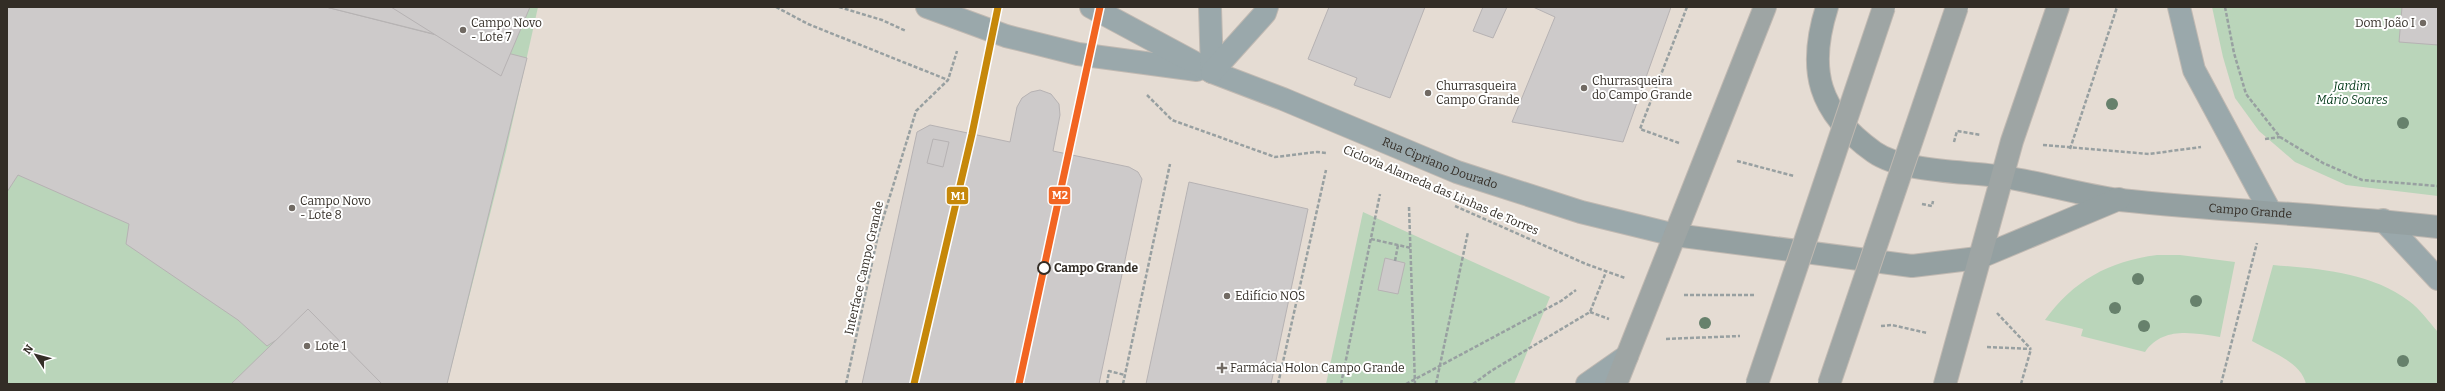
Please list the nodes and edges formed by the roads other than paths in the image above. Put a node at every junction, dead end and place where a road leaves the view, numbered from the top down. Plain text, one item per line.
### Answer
1 (927, 7) edge
2 (1091, 7) edge
3 (1210, 7) edge
4 (1267, 7) edge
5 (1765, 7) edge
6 (1827, 7) edge
7 (1884, 7) edge
8 (1957, 7) edge
9 (2058, 7) edge
10 (2179, 7) edge
11 (1212, 72) junction
12 (2002, 176) junction
13 (2119, 200) junction
14 (2270, 211) junction
15 (2383, 220) junction
16 (2438, 227) edge
17 (1675, 235) junction
18 (1978, 258) junction
19 (2438, 279) edge
20 (1627, 356) junction
21 (1587, 384) edge
22 (1616, 384) edge
23 (1757, 384) edge
24 (1829, 384) edge
25 (1945, 384) edge

1 - 11 street, Rua Cipriano Dourado
2 - 11 street, Rua Cipriano Dourado
3 - 11 street
4 - 11 street
5 - 17 highway
6 - 12 main road, Campo Grande
7 - 23 highway, bridge
8 - 24 highway, bridge
9 - 12 highway
10 - 14 street
11 - 17 street, Rua Cipriano Dourado
12 - 13 main road, Campo Grande
12 - 18 highway
13 - 14 main road, Campo Grande
13 - 18 main road
14 - 15 main road, Campo Grande
15 - 16 main road, Campo Grande
15 - 19 street
17 - 18 main road
17 - 20 highway
18 - 25 highway
20 - 21 street
20 - 22 highway

